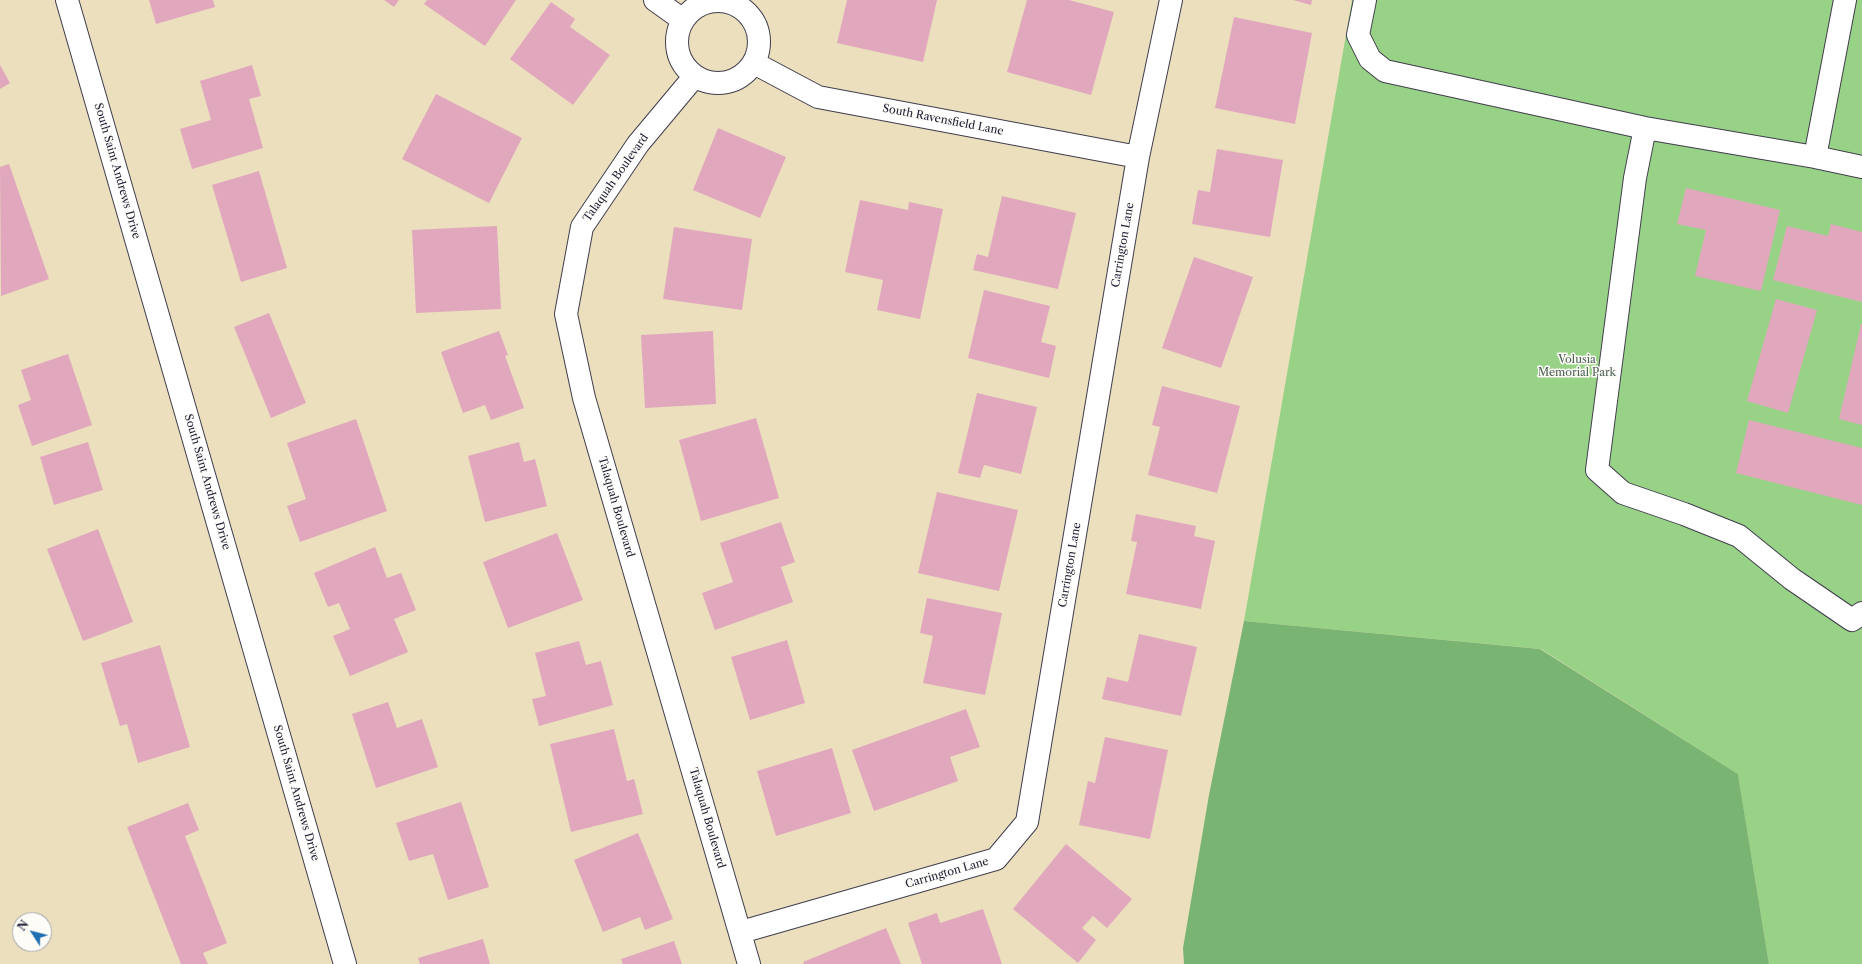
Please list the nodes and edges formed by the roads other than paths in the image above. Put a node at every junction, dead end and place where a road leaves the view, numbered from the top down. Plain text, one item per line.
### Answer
1 (67, 0) edge
2 (655, 0) edge
3 (1171, 0) edge
4 (1364, 0) edge
5 (1845, 0) edge
6 (745, 4) edge
7 (683, 20) junction
8 (754, 63) junction
9 (694, 77) junction
10 (1645, 128) junction
11 (1138, 157) junction
12 (1815, 157) junction
13 (1862, 167) edge
14 (1862, 613) edge
15 (741, 932) junction
16 (346, 964) edge
17 (749, 964) edge

1 - 16 street, South Saint Andrews Drive
2 - 7 street
3 - 11 street, Carrington Lane
4 - 10 street
5 - 12 street
6 - 7 street
6 - 8 street
7 - 9 street
8 - 9 street
8 - 11 street, South Ravensfield Lane
9 - 15 street, Talaquah Boulevard
10 - 12 street
10 - 14 street
11 - 15 street, Carrington Lane
12 - 13 street
15 - 17 street, Talaquah Boulevard

